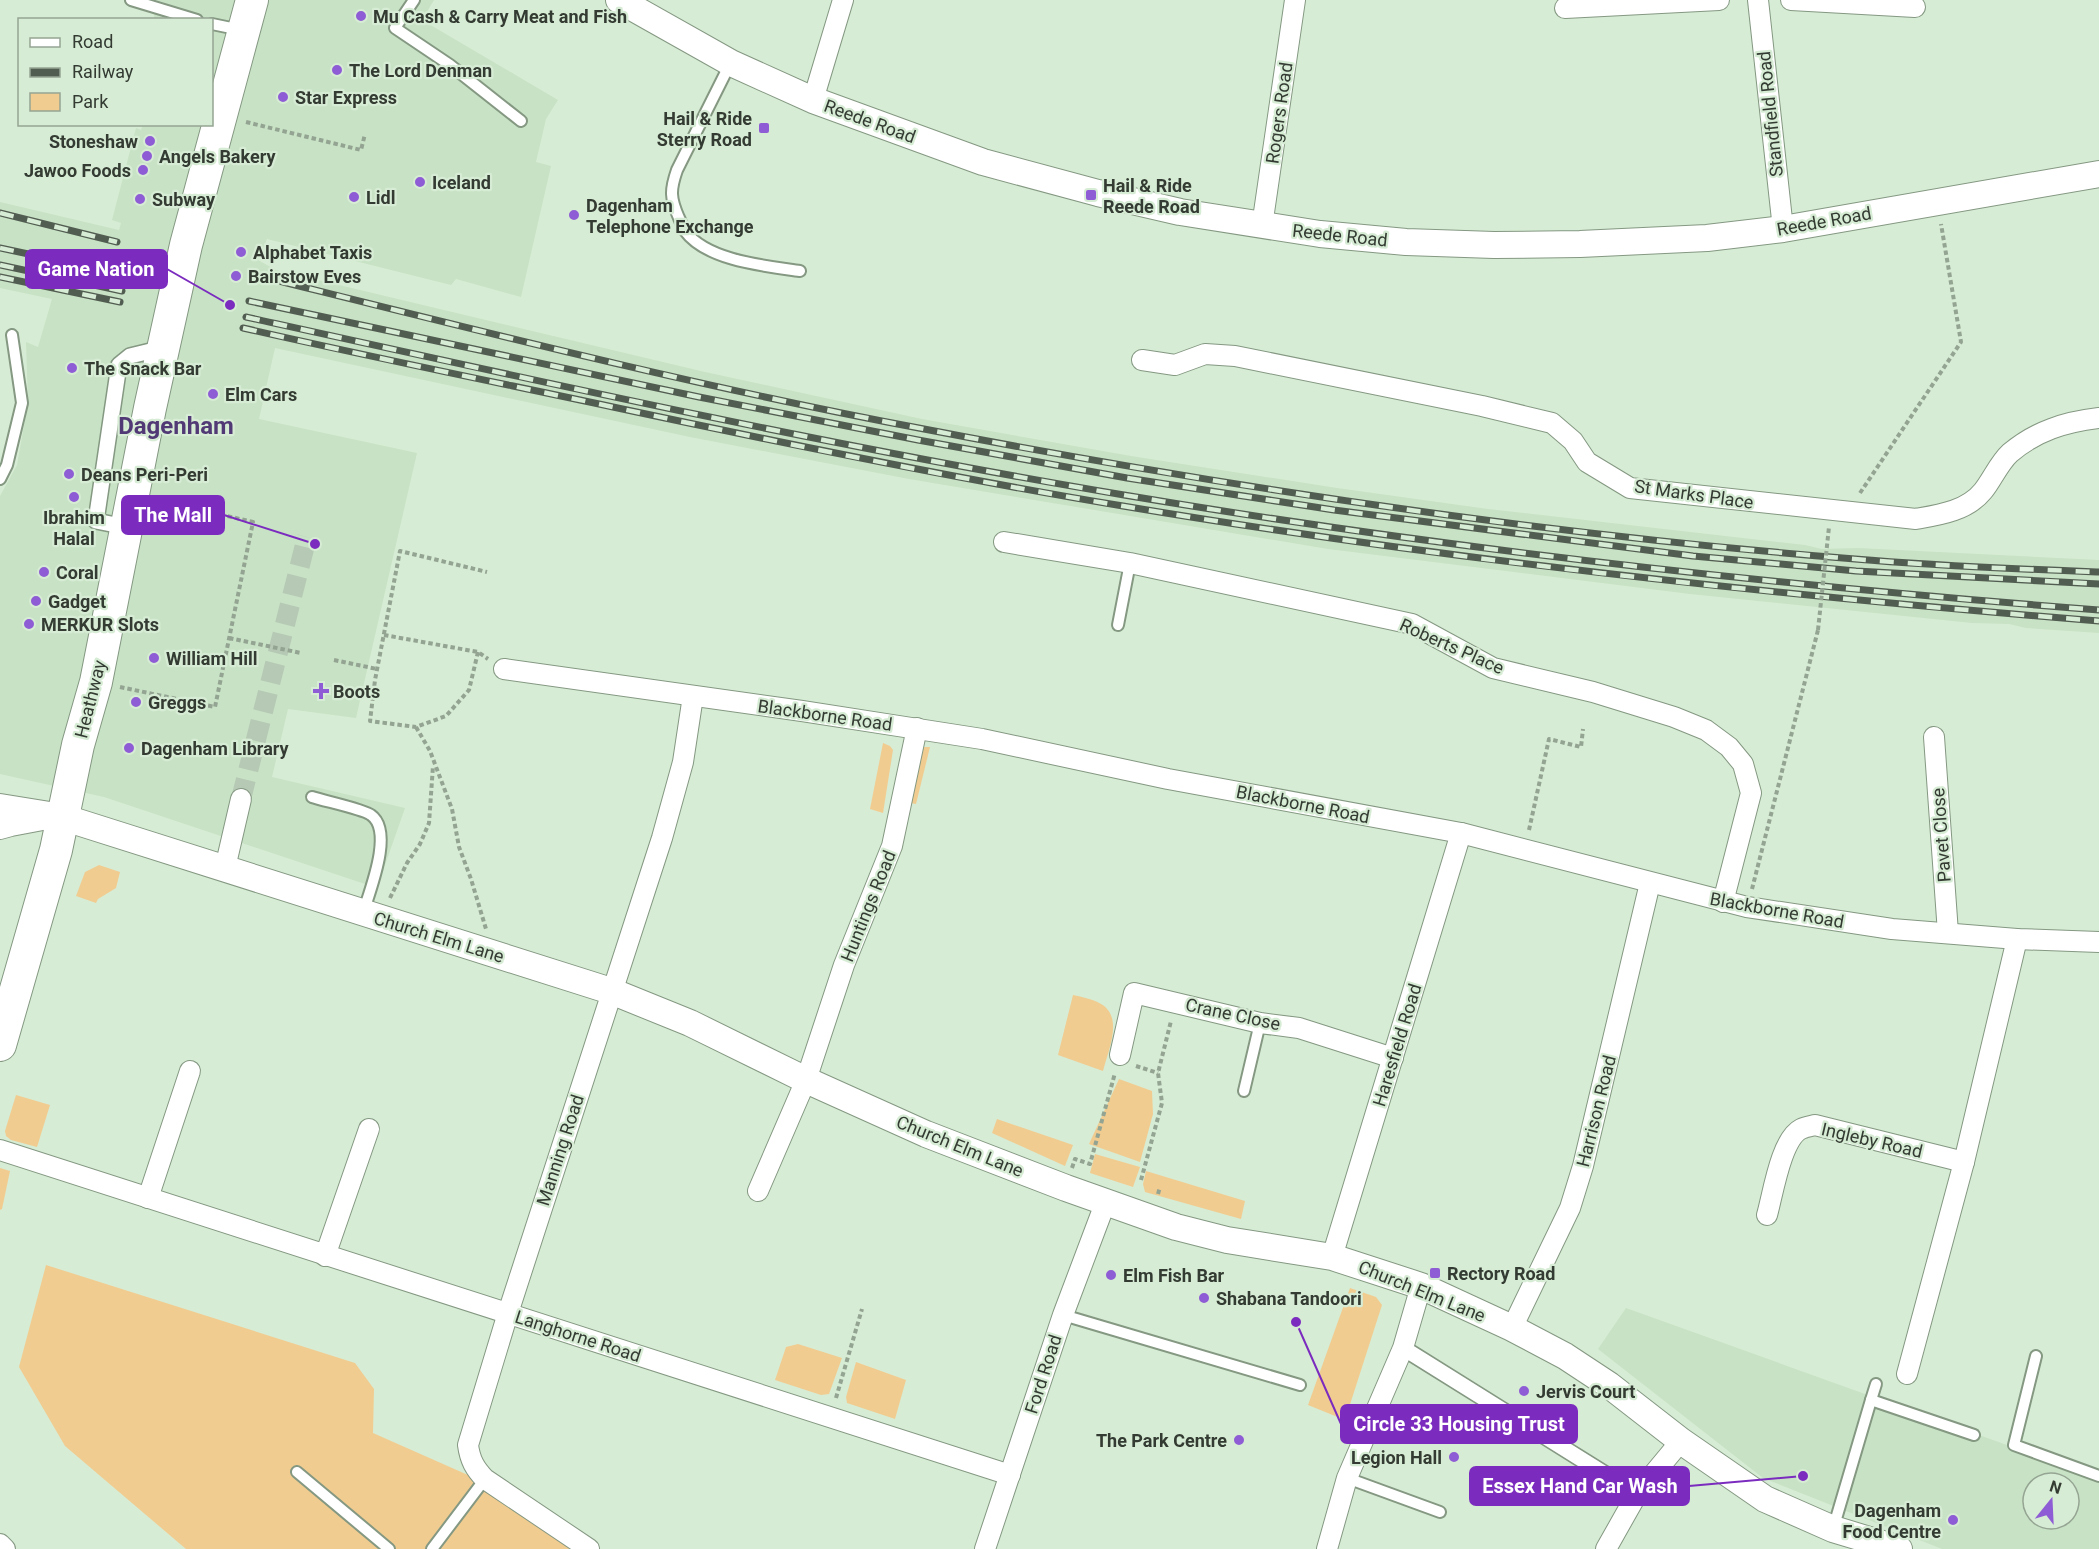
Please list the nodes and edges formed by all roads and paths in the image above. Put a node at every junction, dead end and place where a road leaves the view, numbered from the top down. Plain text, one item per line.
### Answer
1 (131, 0) edge
2 (252, 0) edge
3 (414, 0) edge
4 (619, 0) edge
5 (843, 0) edge
6 (1295, 0) edge
7 (1719, 0) edge
8 (1758, 0) edge
9 (1791, 0) edge
10 (1565, 8) dead end
11 (1915, 8) dead end
12 (190, 18) edge
13 (213, 24) edge
14 (244, 30) junction
15 (730, 63) junction
16 (813, 100) junction
17 (219, 116) junction
18 (521, 121) dead end
19 (365, 134) dead end
20 (2099, 174) edge
21 (1937, 202) junction
22 (1262, 226) junction
23 (1782, 229) junction
24 (800, 272) dead end
25 (12, 335) dead end
26 (1142, 360) dead end
27 (2099, 418) edge
28 (0, 479) edge
29 (150, 499) dead end
30 (1847, 511) junction
31 (1004, 542) dead end
32 (1130, 563) junction
33 (487, 572) dead end
34 (1118, 625) dead end
35 (384, 635) junction
36 (229, 638) junction
37 (478, 652) junction
38 (302, 653) dead end
39 (334, 660) dead end
40 (377, 669) junction
41 (504, 669) joint
42 (96, 682) junction
43 (693, 696) junction
44 (416, 727) junction
45 (917, 728) junction
46 (1583, 729) dead end
47 (1934, 737) dead end
48 (434, 762) junction
49 (312, 798) dead end
50 (241, 799) tunnel mouth
51 (0, 807) edge
52 (62, 817) junction
53 (0, 829) edge
54 (1461, 833) junction
55 (1525, 851) junction
56 (225, 868) junction
57 (1650, 883) junction
58 (1723, 902) junction
59 (1747, 907) junction
60 (370, 915) junction
61 (1948, 933) junction
62 (2017, 939) junction
63 (2099, 942) edge
64 (482, 950) junction
65 (611, 991) junction
66 (1176, 1002) junction
67 (1260, 1023) junction
68 (0, 1045) edge
69 (1393, 1058) junction
70 (1118, 1064) joint
71 (189, 1071) dead end
72 (806, 1080) junction
73 (1244, 1091) dead end
74 (369, 1129) dead end
75 (0, 1150) edge
76 (1964, 1162) junction
77 (1090, 1164) dead end
78 (1141, 1180) dead end
79 (1160, 1187) dead end
80 (758, 1191) dead end
81 (1158, 1194) dead end
82 (148, 1198) junction
83 (1106, 1201) junction
84 (1767, 1215) dead end
85 (325, 1256) junction
86 (1332, 1257) junction
87 (1421, 1286) junction
88 (862, 1310) dead end
89 (508, 1313) junction
90 (1063, 1315) junction
91 (1512, 1328) junction
92 (1403, 1348) junction
93 (2036, 1356) dead end
94 (1907, 1374) dead end
95 (1876, 1384) dead end
96 (1300, 1385) dead end
97 (1871, 1400) junction
98 (831, 1416) junction
99 (1974, 1435) dead end
100 (1682, 1441) junction
101 (297, 1472) dead end
102 (1010, 1475) junction
103 (2099, 1476) edge
104 (1347, 1478) junction
105 (484, 1479) junction
106 (1637, 1494) junction
107 (1440, 1512) dead end
108 (1833, 1529) junction
109 (0, 1544) edge
110 (1889, 1547) edge
111 (5, 1549) edge
112 (388, 1549) edge
113 (432, 1549) edge
114 (589, 1549) edge
115 (985, 1549) edge
116 (1327, 1549) edge
117 (1606, 1549) edge

1 - 12 lane
2 - 14 main road, Heathway
3 - 18 lane
4 - 15 street, Reede Road
5 - 16 street
6 - 22 street, Rogers Road
7 - 10 street
8 - 23 street, Standfield Road
9 - 11 street
13 - 14 lane
14 - 17 main road, Heathway
15 - 16 street, Reede Road
15 - 24 lane
16 - 22 street, Reede Road
17 - 19 path
17 - 42 main road, Heathway
20 - 21 street, Reede Road
21 - 23 street, Reede Road
21 - 30 path
22 - 23 street, Reede Road
25 - 28 lane
26 - 30 street, St Marks Place
27 - 30 street, St Marks Place
29 - 36 path
30 - 59 path, bridge
31 - 32 street, Roberts Place
32 - 34 lane
32 - 58 street, Roberts Place
33 - 35 path
35 - 37 path
35 - 40 path
36 - 38 path
36 - 42 path
37 - 41 path
37 - 44 path
39 - 40 path
40 - 44 path
41 - 43 street, Blackborne Road
42 - 52 main road, Heathway
43 - 45 street, Blackborne Road
43 - 65 street, Manning Road
44 - 48 path
45 - 54 street, Blackborne Road
45 - 72 street, Huntings Road
46 - 55 path
47 - 61 street, Pavet Close
48 - 60 path
48 - 64 path
49 - 60 lane
50 - 56 street
51 - 52 street, Church Elm Lane
52 - 53 street
52 - 56 street, Church Elm Lane
52 - 68 main road, Heathway
54 - 55 street, Blackborne Road
54 - 69 street, Haresfield Road
55 - 57 street, Blackborne Road
56 - 60 street, Church Elm Lane
57 - 58 street, Blackborne Road
57 - 91 street, Harrison Road
58 - 59 street, Blackborne Road
59 - 61 street, Blackborne Road
60 - 64 street, Church Elm Lane
61 - 62 street, Blackborne Road
62 - 63 street, Blackborne Road
62 - 76 street
64 - 65 street, Church Elm Lane
65 - 72 street, Church Elm Lane
65 - 89 street, Manning Road
66 - 67 street, Crane Close
66 - 70 street, Crane Close
66 - 78 path
67 - 69 street, Crane Close
67 - 73 lane
69 - 86 street, Haresfield Road
70 - 77 path
71 - 82 street
72 - 80 street
72 - 83 street, Church Elm Lane
74 - 85 street
75 - 82 street, Langhorne Road
76 - 84 street, Ingleby Road
76 - 94 street
79 - 81 path
82 - 85 street, Langhorne Road
83 - 86 street, Church Elm Lane
83 - 90 street, Ford Road
85 - 89 street, Langhorne Road
86 - 87 street, Church Elm Lane
87 - 91 street, Church Elm Lane
87 - 92 street
88 - 98 path
89 - 98 street, Langhorne Road
89 - 105 street, Manning Road
90 - 96 lane
90 - 102 street, Ford Road
91 - 100 street, Church Elm Lane
92 - 104 street
92 - 106 street
93 - 103 lane
95 - 97 lane
97 - 99 lane
97 - 108 lane
98 - 102 street, Langhorne Road
100 - 106 street
100 - 108 street, Church Elm Lane
101 - 112 lane
102 - 115 street, Ford Road
104 - 107 lane
104 - 116 street
105 - 113 lane
105 - 114 street, Manning Road
106 - 117 street
108 - 110 street, Church Elm Lane
109 - 111 street

